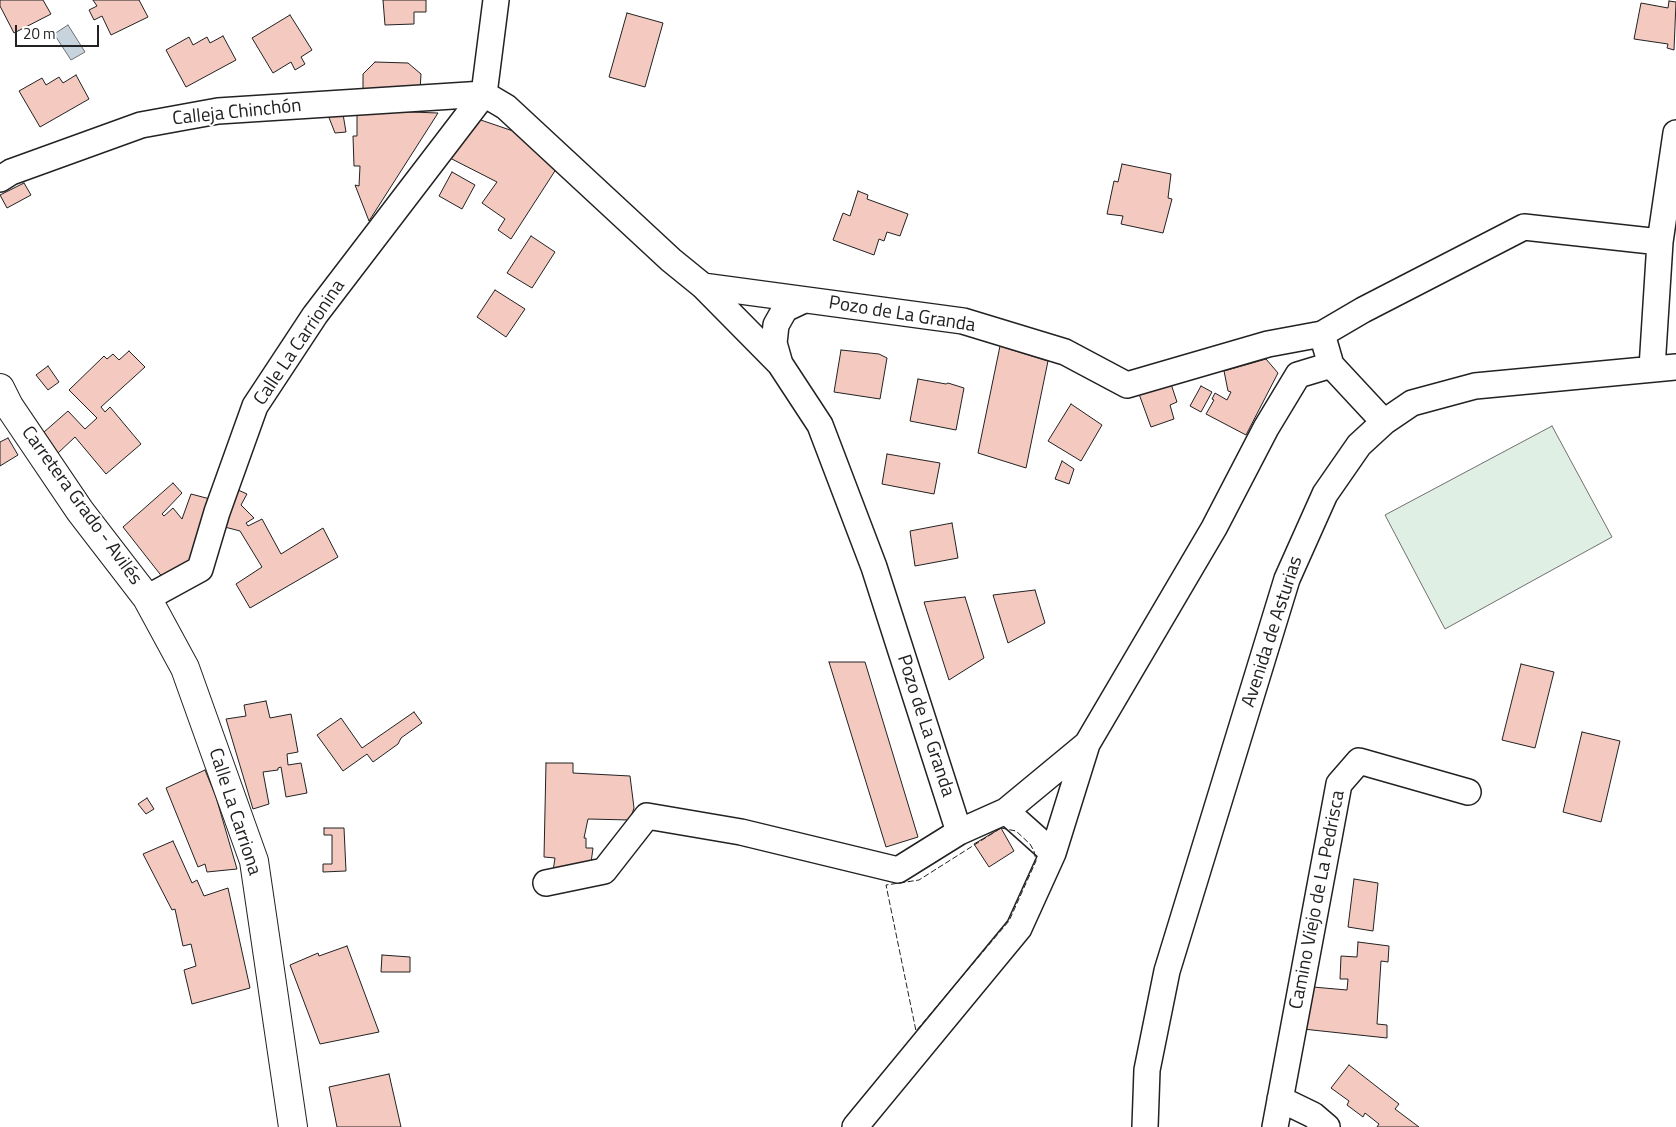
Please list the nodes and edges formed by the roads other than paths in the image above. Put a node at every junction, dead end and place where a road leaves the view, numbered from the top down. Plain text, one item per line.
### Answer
1 (496, 0) edge
2 (484, 94) junction
3 (1676, 133) edge
4 (0, 179) edge
5 (1660, 242) junction
6 (703, 286) junction
7 (804, 300) junction
8 (1322, 334) junction
9 (780, 364) junction
10 (1331, 364) junction
11 (1676, 367) edge
12 (1652, 368) junction
13 (0, 388) edge
14 (1384, 422) junction
15 (147, 598) junction
16 (1087, 744) junction
17 (1468, 792) dead end
18 (1006, 811) junction
19 (959, 832) junction
20 (1053, 852) junction
21 (546, 883) dead end
22 (1280, 1099) junction
23 (292, 1127) edge
24 (855, 1127) edge
25 (1145, 1127) edge
26 (1275, 1127) edge
27 (1327, 1127) edge

1 - 2 street
2 - 4 street, Calleja Chinchón
2 - 6 street, Pozo de La Granda
2 - 15 street, Calle La Carrionina
3 - 5 street
5 - 8 street, Pozo de La Granda
5 - 12 street
6 - 7 street, Pozo de La Granda
6 - 9 street, Pozo de La Granda
7 - 8 street, Pozo de La Granda
7 - 9 street
8 - 10 street
9 - 19 street, Pozo de La Granda
10 - 14 street
10 - 16 street
11 - 12 street, Avenida de Asturias
12 - 14 street, Avenida de Asturias
13 - 15 main road, Carretera Grado - Avilés
14 - 25 street, Avenida de Asturias
15 - 23 main road, Calle La Carriona
16 - 18 street
16 - 20 street
17 - 22 street, Camino Viejo de La Pedrisca
18 - 19 street
18 - 20 street
19 - 21 street
20 - 24 street
22 - 26 street, Camino Viejo de La Pedrisca
22 - 27 street

